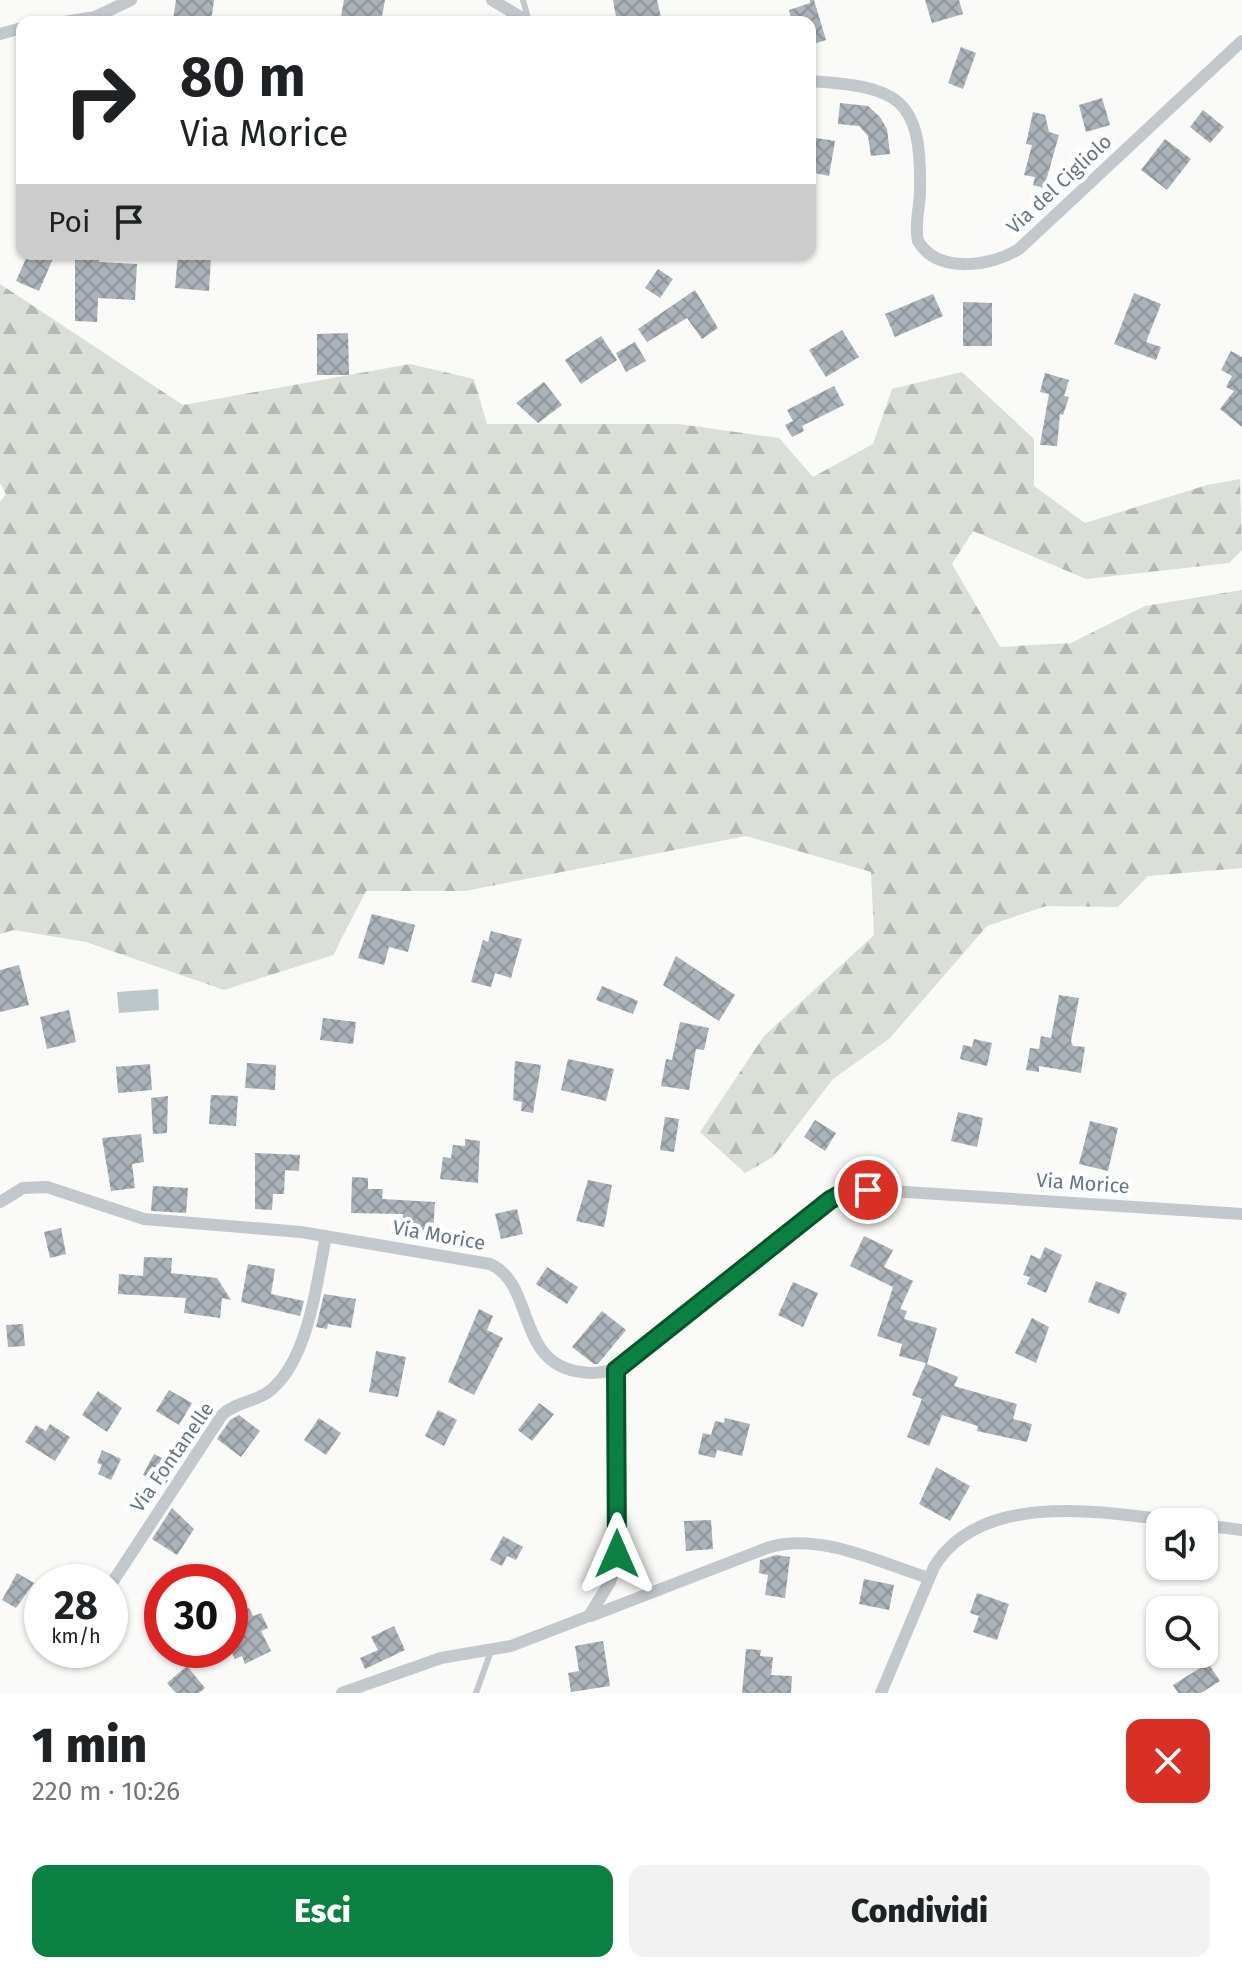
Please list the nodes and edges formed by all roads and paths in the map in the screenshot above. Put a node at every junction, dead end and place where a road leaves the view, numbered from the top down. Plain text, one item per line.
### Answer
1 (131, 0) edge
2 (492, 0) edge
3 (97, 16) edge
4 (519, 16) edge
5 (1242, 41) edge
6 (816, 82) edge
7 (0, 1202) edge
8 (1242, 1214) edge
9 (326, 1236) junction
10 (616, 1370) junction
11 (1146, 1518) edge
12 (1218, 1527) edge
13 (1242, 1530) edge
14 (124, 1564) edge
15 (929, 1578) junction
16 (589, 1616) junction
17 (492, 1650) junction
18 (342, 1693) edge
19 (476, 1693) edge
20 (881, 1693) edge

1 - 3 street
2 - 4 street
5 - 6 street, Via del Cigliolo
7 - 9 street, Via Morice
8 - 10 street, Via Morice
9 - 10 street, Via Morice
9 - 14 street, Via Fontanelle
10 - 16 street
11 - 15 street
12 - 13 street
15 - 16 street
15 - 20 street
16 - 17 street
17 - 18 street
17 - 19 lane

